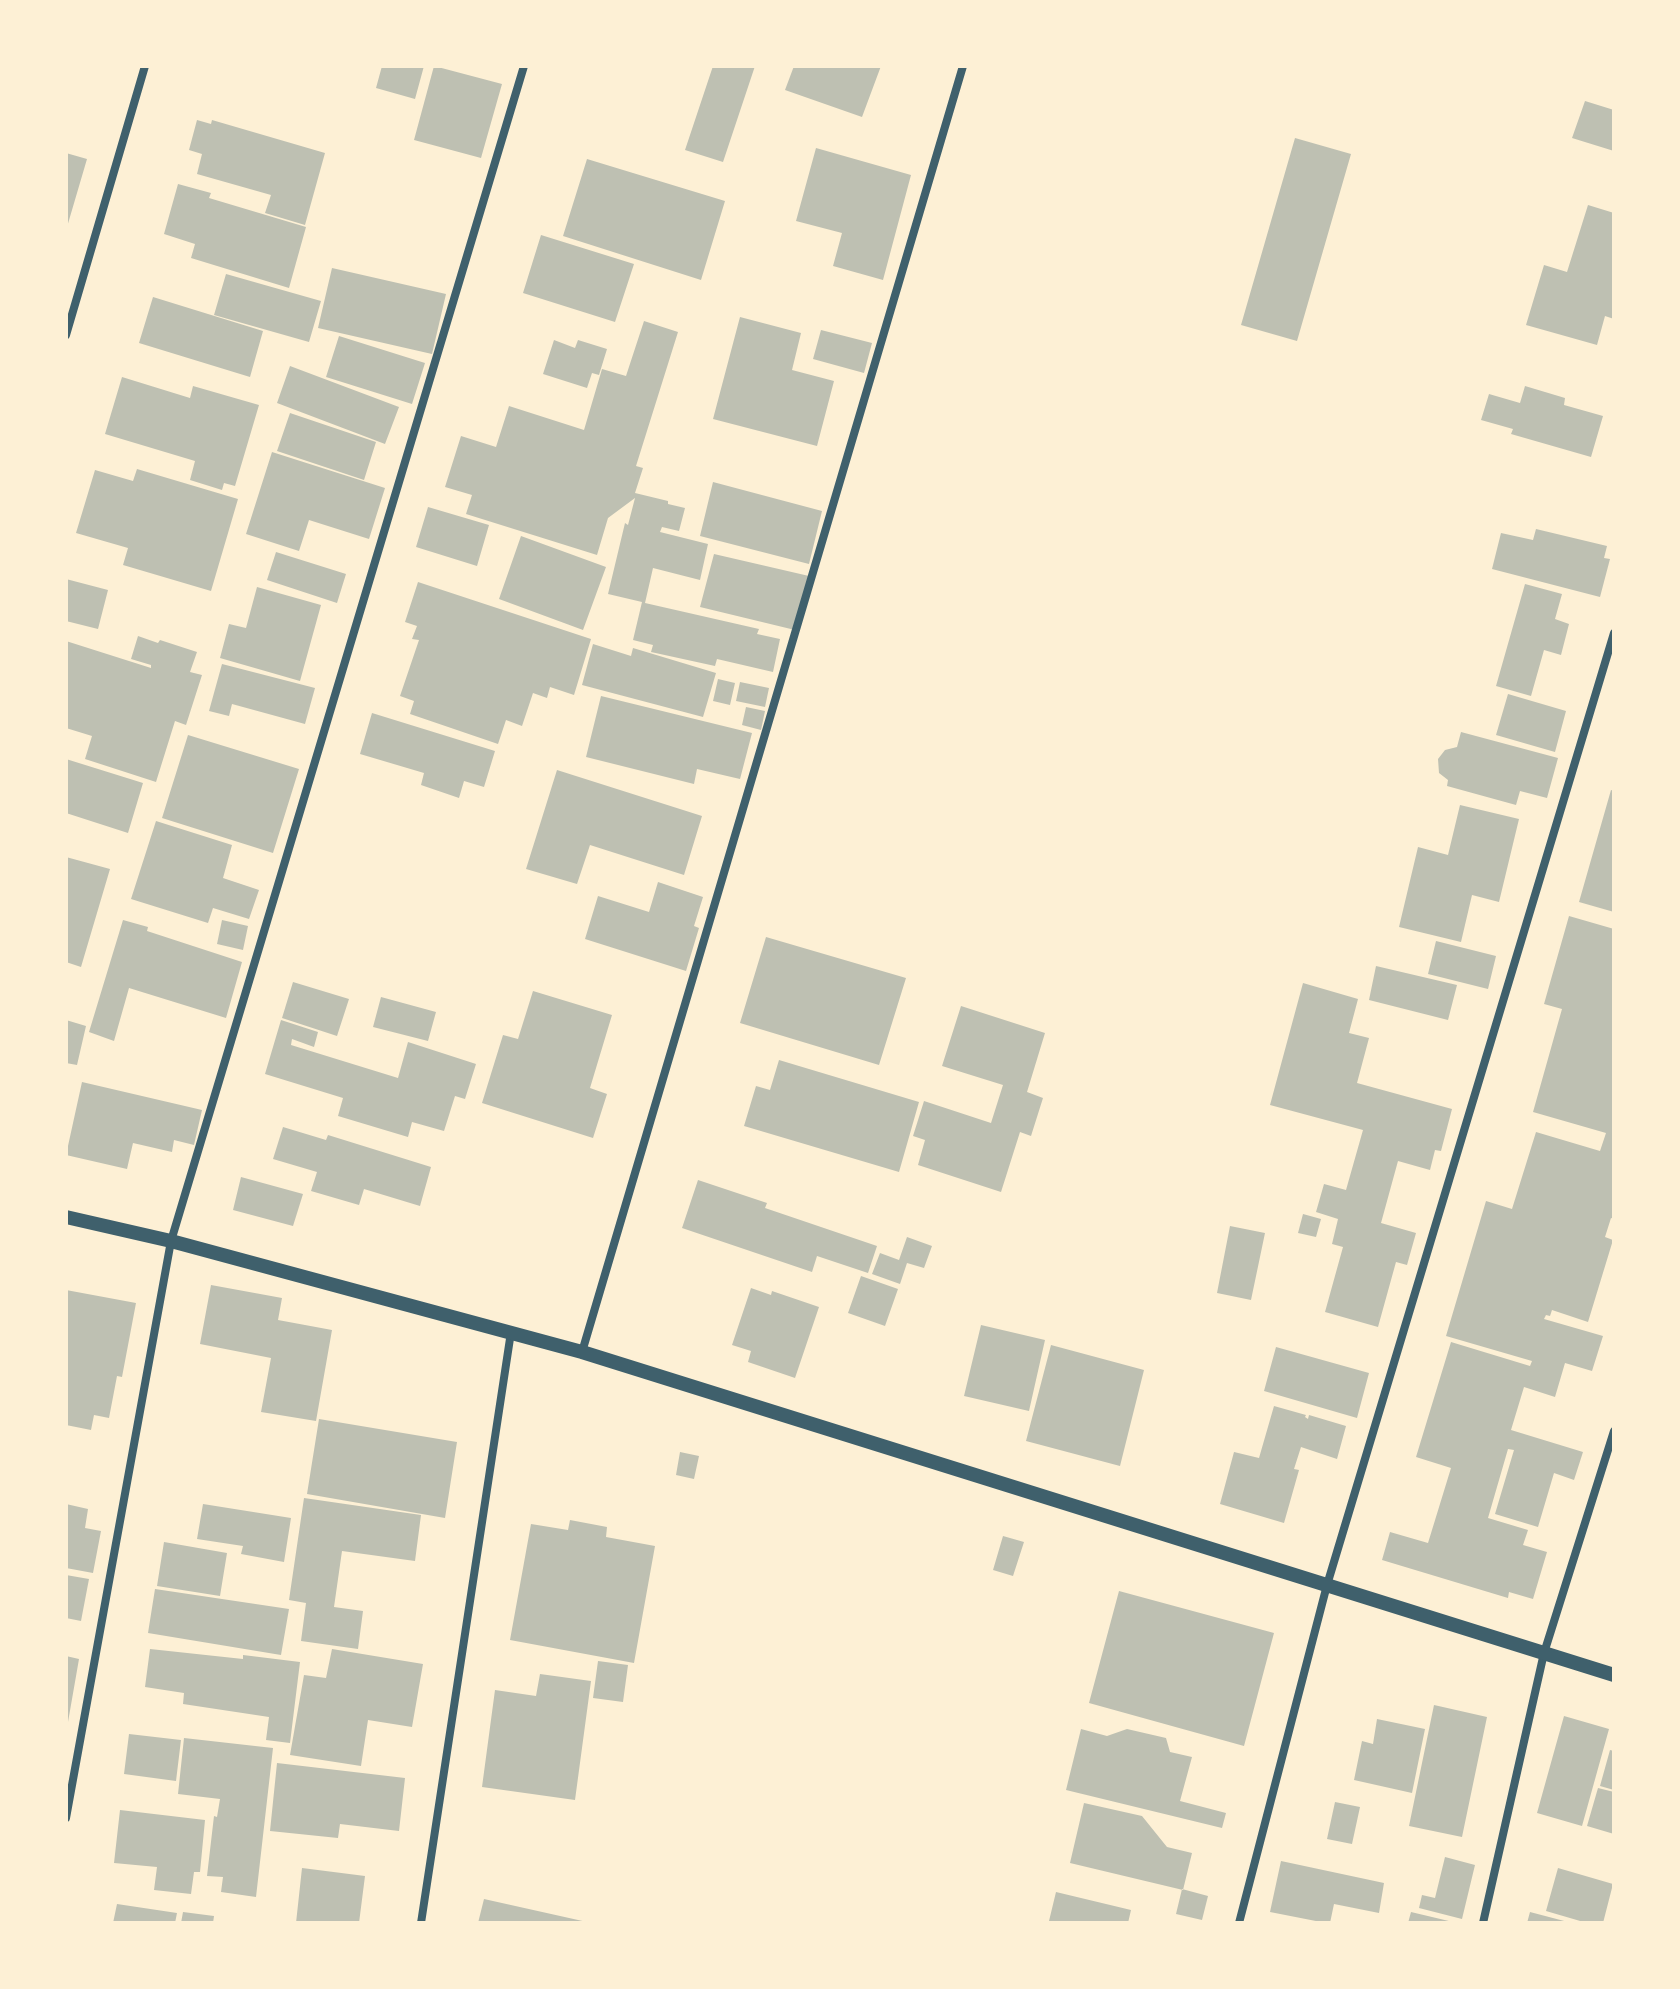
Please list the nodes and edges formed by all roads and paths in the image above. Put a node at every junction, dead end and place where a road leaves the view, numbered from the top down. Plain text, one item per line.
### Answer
1 (145, 66) edge
2 (524, 66) edge
3 (963, 66) edge
4 (66, 335) edge
5 (1614, 633) edge
6 (66, 1217) edge
7 (171, 1241) junction
8 (511, 1332) junction
9 (582, 1352) junction
10 (1614, 1431) edge
11 (1327, 1585) junction
12 (1544, 1653) junction
13 (1614, 1675) edge
14 (66, 1818) edge
15 (421, 1923) edge
16 (1239, 1923) edge
17 (1483, 1923) edge

1 - 4 street
2 - 7 street
3 - 9 street
5 - 11 street
6 - 7 street
7 - 8 street
7 - 14 street
8 - 9 street
8 - 15 street
9 - 11 street
10 - 12 street
11 - 12 street
11 - 16 street
12 - 13 street
12 - 17 street

